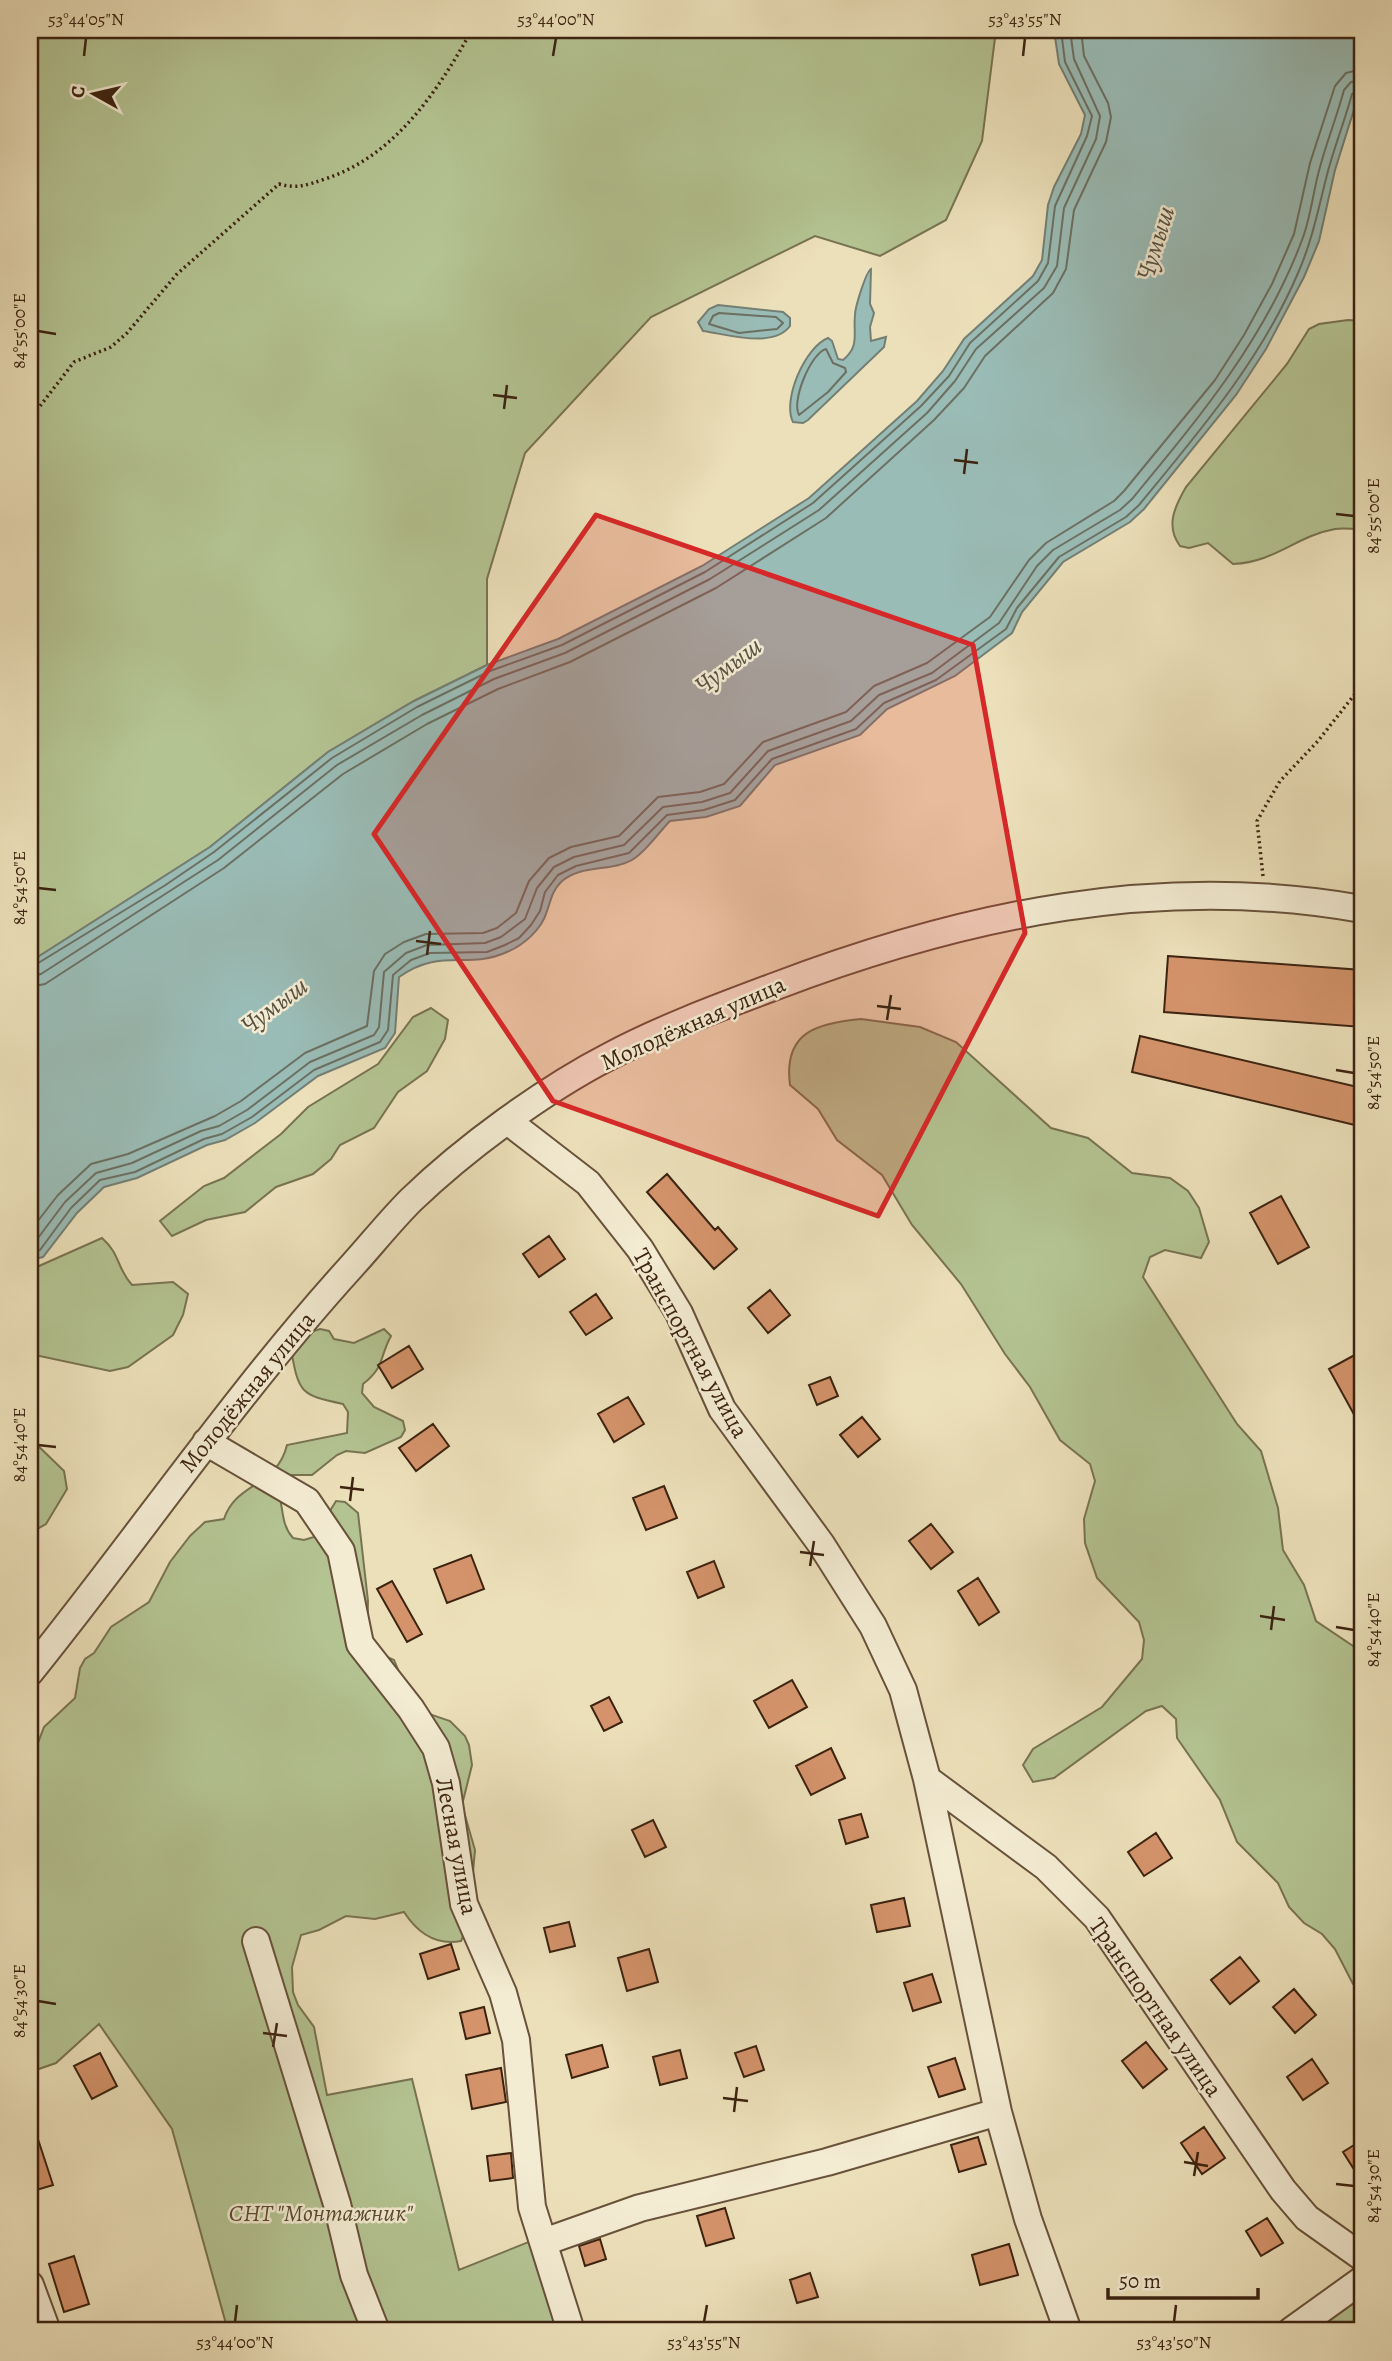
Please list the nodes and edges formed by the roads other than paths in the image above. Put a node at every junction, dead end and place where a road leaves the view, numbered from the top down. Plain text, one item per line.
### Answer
1 (1362, 909) edge
2 (509, 1122) junction
3 (206, 1442) junction
4 (30, 1672) edge
5 (927, 1779) junction
6 (256, 1941) dead end
7 (998, 2112) junction
8 (544, 2242) junction
9 (1362, 2257) edge
10 (1362, 2280) edge
11 (30, 2285) edge
12 (47, 2331) edge
13 (376, 2331) edge
14 (571, 2331) edge
15 (1068, 2331) edge
16 (1291, 2331) edge

1 - 2 street, Молодёжная улица
2 - 3 street, Молодёжная улица
2 - 5 street, Транспортная улица
3 - 4 street, Молодёжная улица
3 - 8 street, Лесная улица
5 - 7 street, Транспортная улица
5 - 9 street, Транспортная улица
6 - 13 street
7 - 8 street
7 - 15 street, Транспортная улица
8 - 14 street, Лесная улица
10 - 16 street
11 - 12 street

